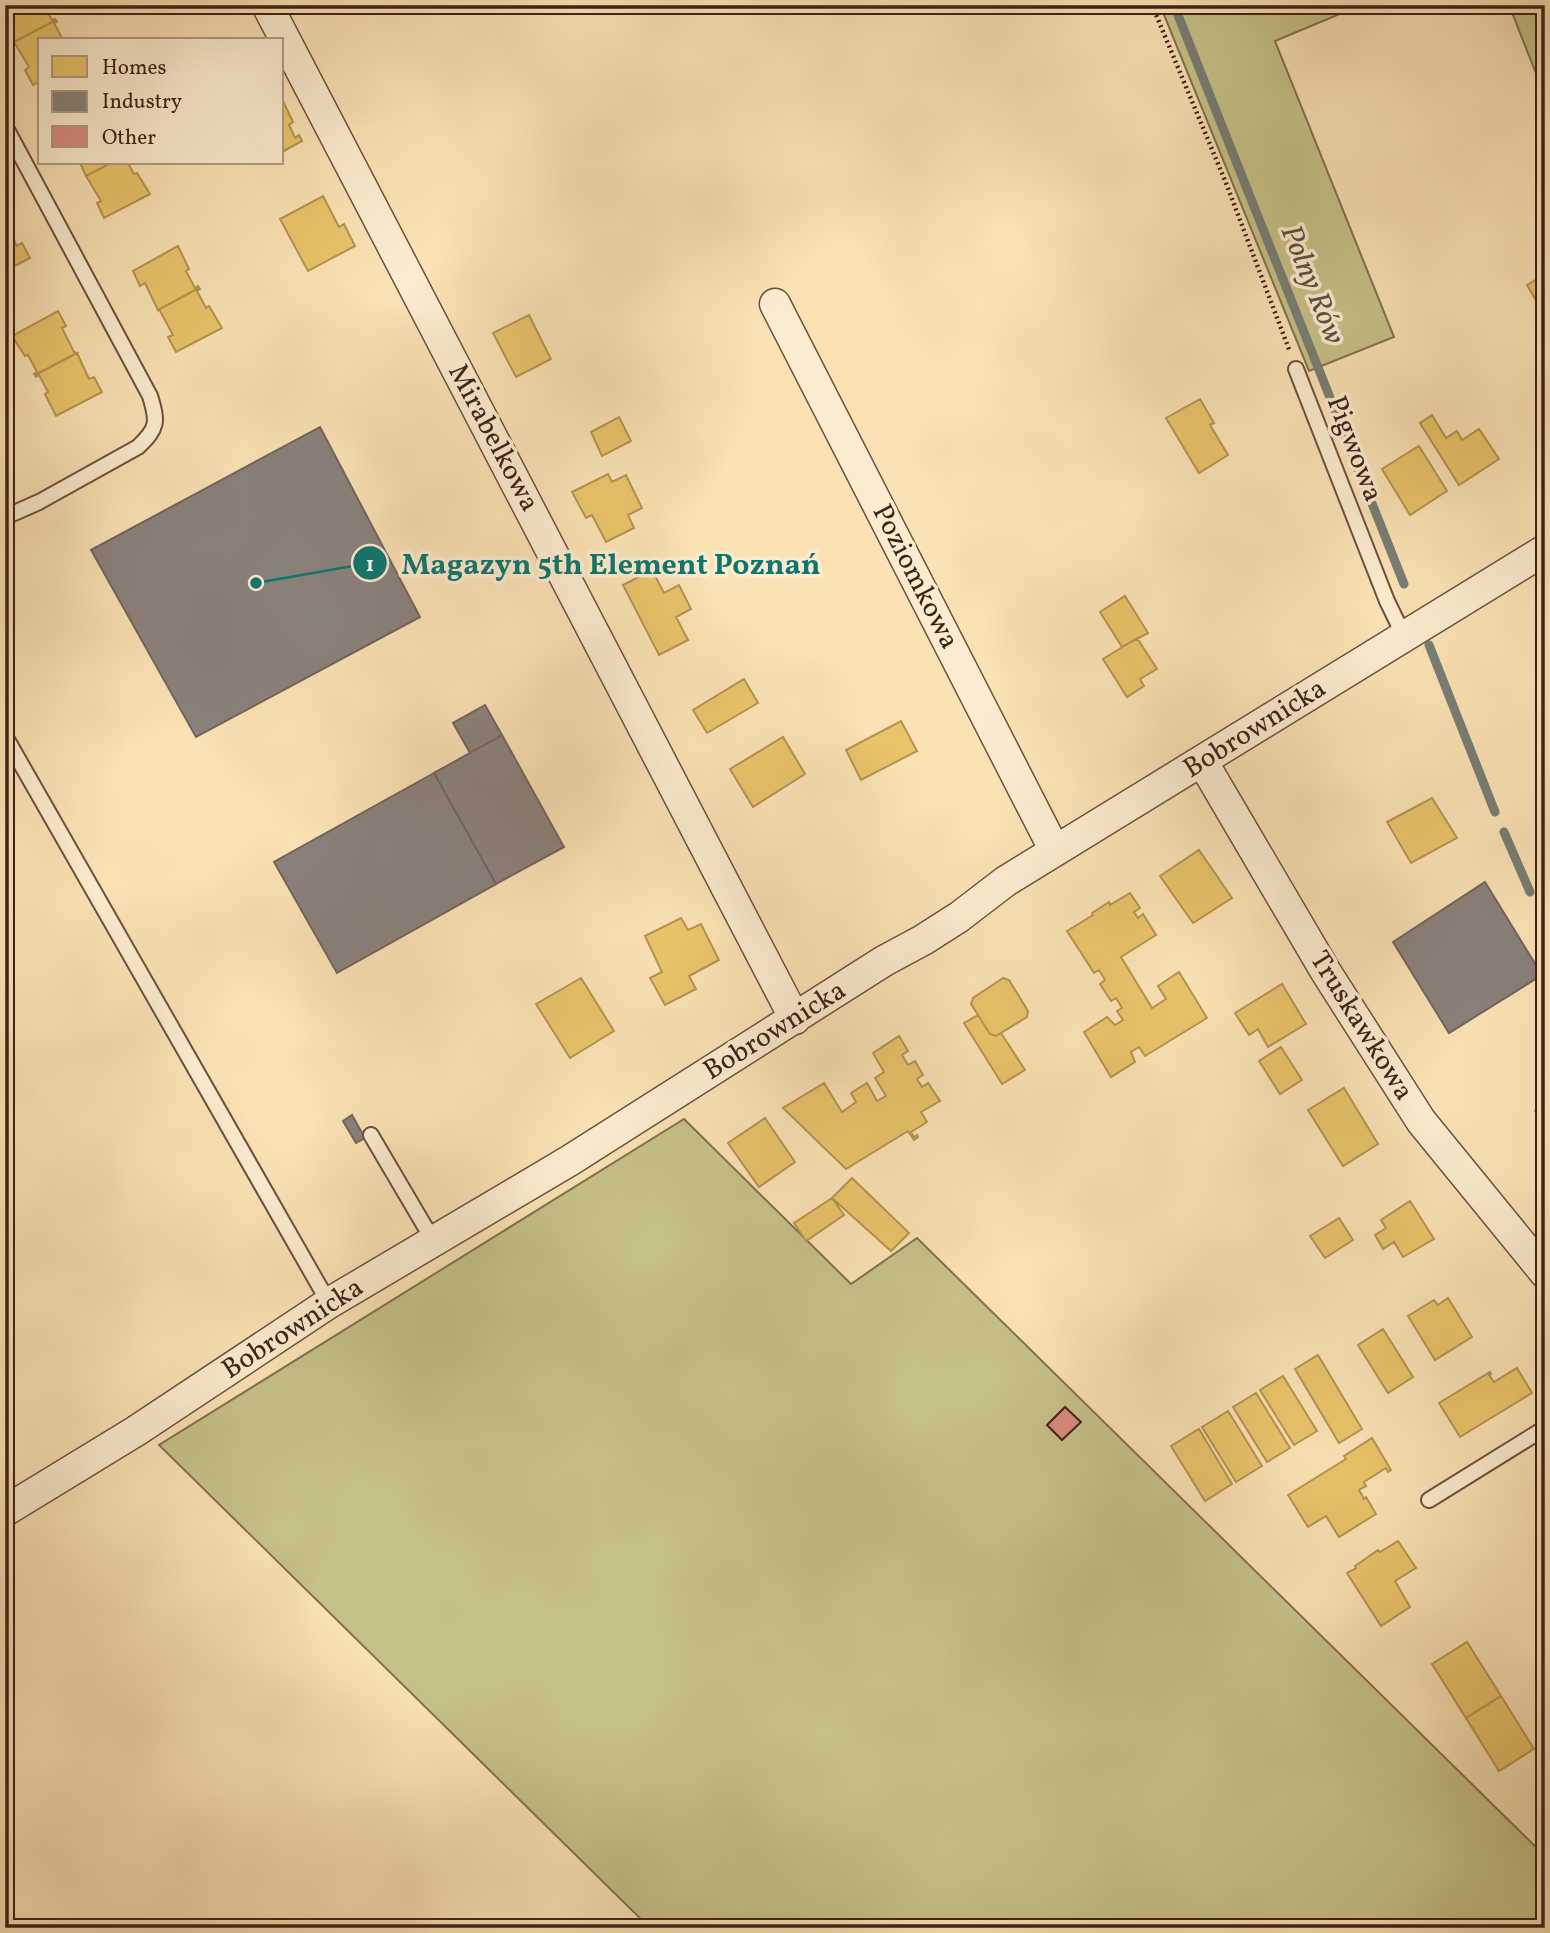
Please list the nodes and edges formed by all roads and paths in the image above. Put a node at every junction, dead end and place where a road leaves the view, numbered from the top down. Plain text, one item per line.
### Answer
1 (268, 5) edge
2 (1152, 5) edge
3 (5, 125) edge
4 (775, 304) dead end
5 (1296, 369) joint
6 (5, 517) edge
7 (1545, 550) edge
8 (1404, 636) junction
9 (5, 736) edge
10 (1202, 761) junction
11 (1055, 851) junction
12 (795, 1019) junction
13 (371, 1135) dead end
14 (434, 1242) junction
15 (1545, 1273) edge
16 (329, 1303) junction
17 (1545, 1428) edge
18 (1429, 1500) dead end
19 (5, 1511) edge

1 - 12 street, Mirabelkowa
2 - 5 path, Pigwowa
3 - 6 lane
4 - 11 street, Poziomkowa
5 - 8 lane, Pigwowa
7 - 8 street, Bobrownicka
8 - 10 street, Bobrownicka
9 - 16 lane
10 - 11 street, Bobrownicka
10 - 15 street, Truskawkowa
11 - 12 street, Bobrownicka
12 - 14 street, Bobrownicka
13 - 14 lane
14 - 16 street, Bobrownicka
16 - 19 street, Bobrownicka
17 - 18 lane

